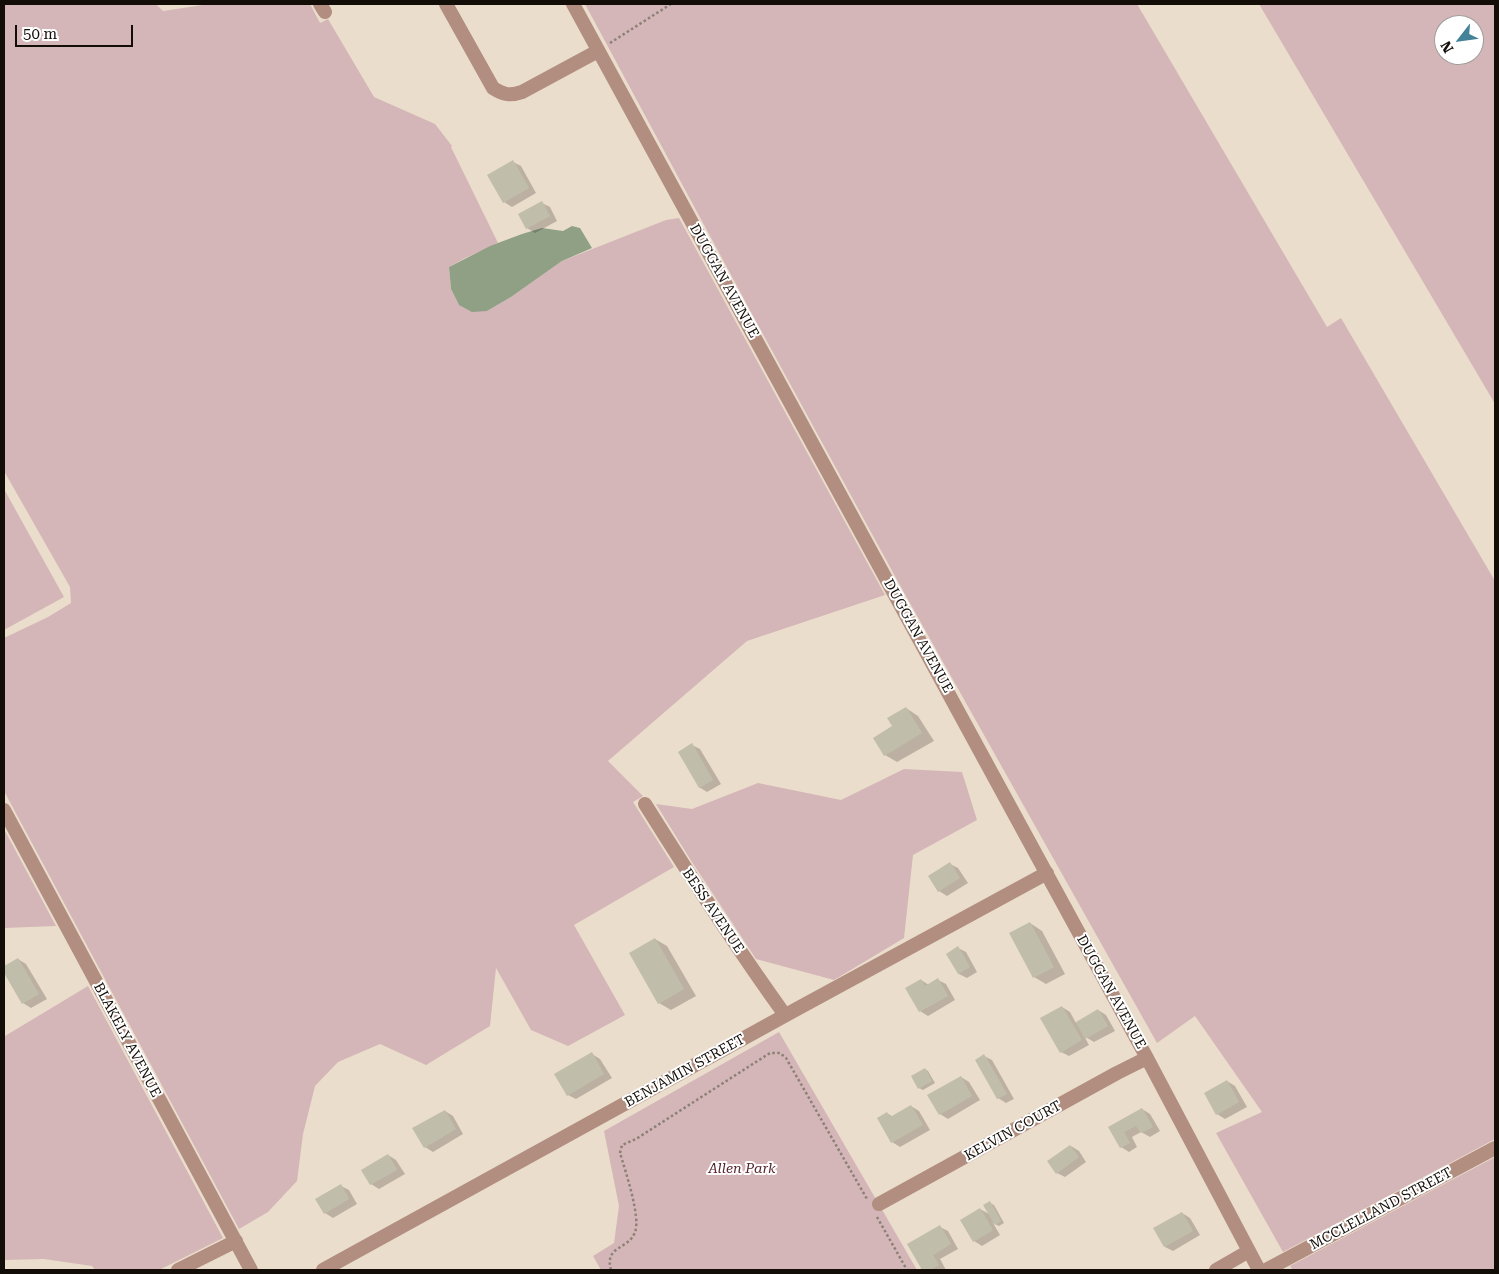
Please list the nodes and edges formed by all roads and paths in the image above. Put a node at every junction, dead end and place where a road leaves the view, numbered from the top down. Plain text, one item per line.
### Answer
1 (446, 4) edge
2 (573, 4) edge
3 (671, 4) edge
4 (598, 51) junction
5 (645, 804) dead end
6 (4, 810) edge
7 (1047, 874) junction
8 (785, 1015) junction
9 (1147, 1058) junction
10 (1495, 1148) edge
11 (873, 1206) junction
12 (236, 1242) junction
13 (1249, 1251) junction
14 (178, 1270) edge
15 (251, 1270) edge
16 (323, 1270) edge
17 (611, 1270) edge
18 (907, 1270) edge
19 (1216, 1270) edge
20 (1259, 1270) edge
21 (1266, 1270) edge

1 - 4 street
2 - 4 street, DUGGAN AVENUE
3 - 4 path
4 - 7 street, DUGGAN AVENUE
5 - 8 street, BESS AVENUE
6 - 12 street, BLAKELY AVENUE
7 - 8 street, BENJAMIN STREET
7 - 9 street, DUGGAN AVENUE
8 - 16 street, BENJAMIN STREET
9 - 11 street, KELVIN COURT
9 - 13 street, DUGGAN AVENUE
10 - 21 street, MCCLELLAND STREET
11 - 17 path
11 - 18 path
12 - 14 street
12 - 15 street, BLAKELY AVENUE
13 - 19 street
13 - 20 street, DUGGAN AVENUE

